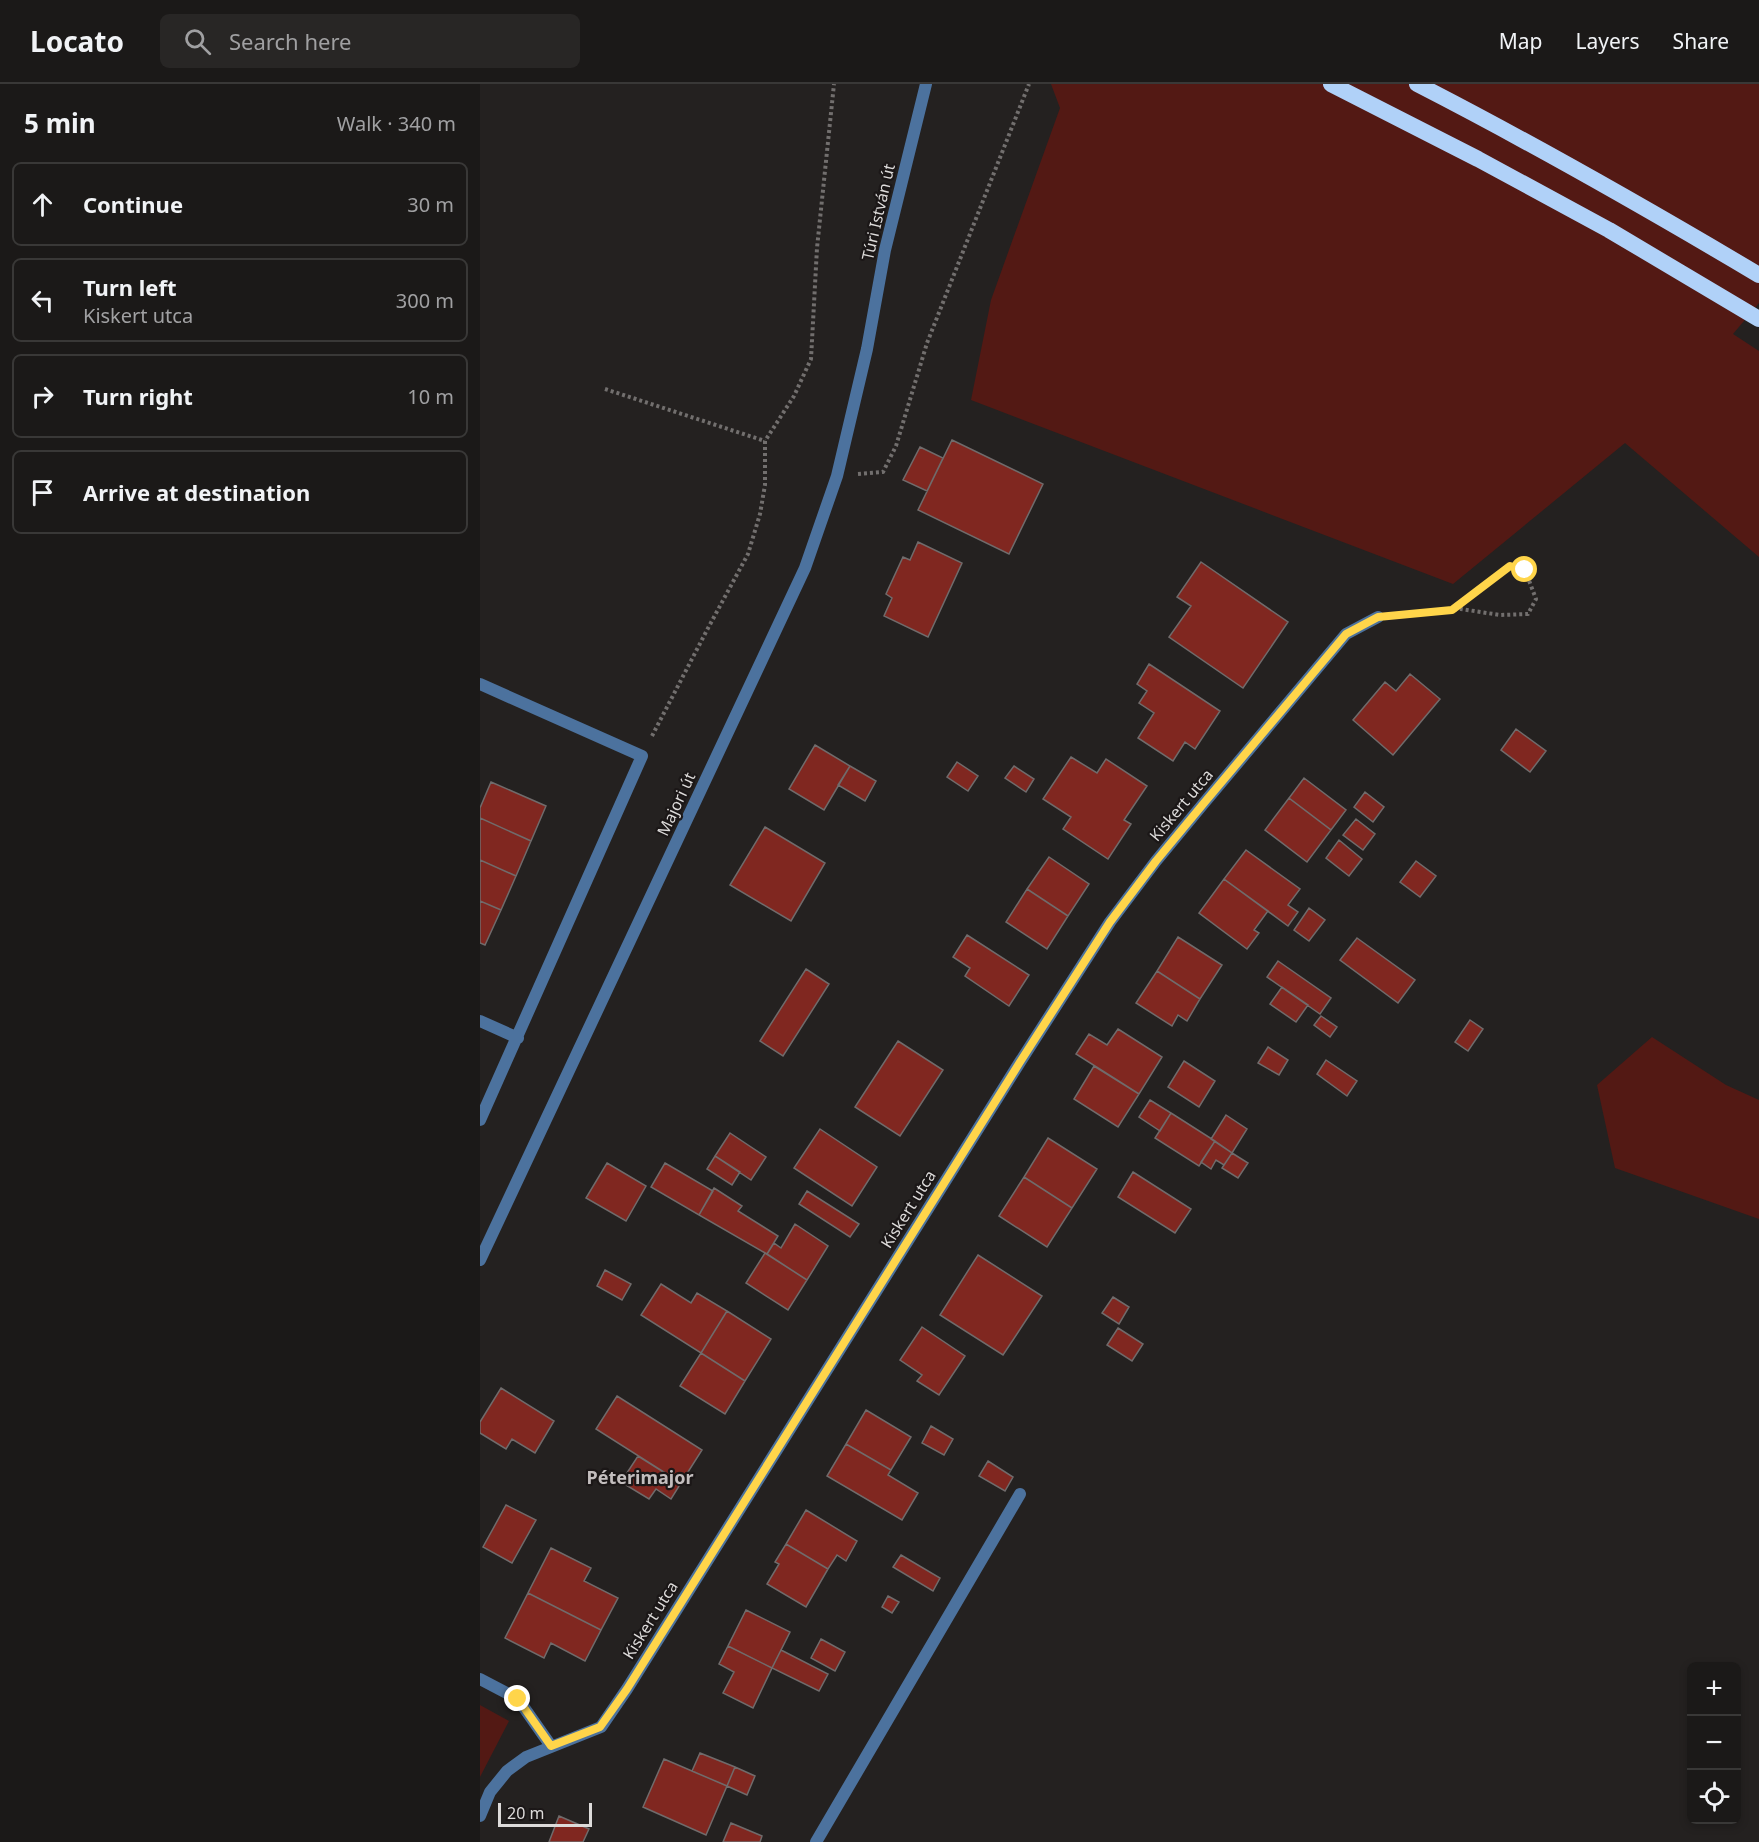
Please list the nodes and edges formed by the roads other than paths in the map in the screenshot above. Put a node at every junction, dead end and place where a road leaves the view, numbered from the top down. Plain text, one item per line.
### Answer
1 (926, 84) edge
2 (1331, 84) edge
3 (1417, 84) edge
4 (1759, 275) edge
5 (1759, 319) edge
6 (867, 349) joint
7 (1378, 617) road end
8 (480, 684) edge
9 (480, 1021) edge
10 (518, 1038) junction
11 (480, 1120) edge
12 (480, 1260) edge
13 (1020, 1494) dead end
14 (480, 1679) edge
15 (551, 1746) junction
16 (480, 1816) edge
17 (816, 1842) edge

1 - 6 street, Túri István út
2 - 5 highway
3 - 4 highway
6 - 12 street, Majori út
7 - 15 street, Kiskert utca
8 - 10 street
9 - 10 street
10 - 11 street
13 - 17 street
14 - 15 street
15 - 16 street, Kiskert utca

